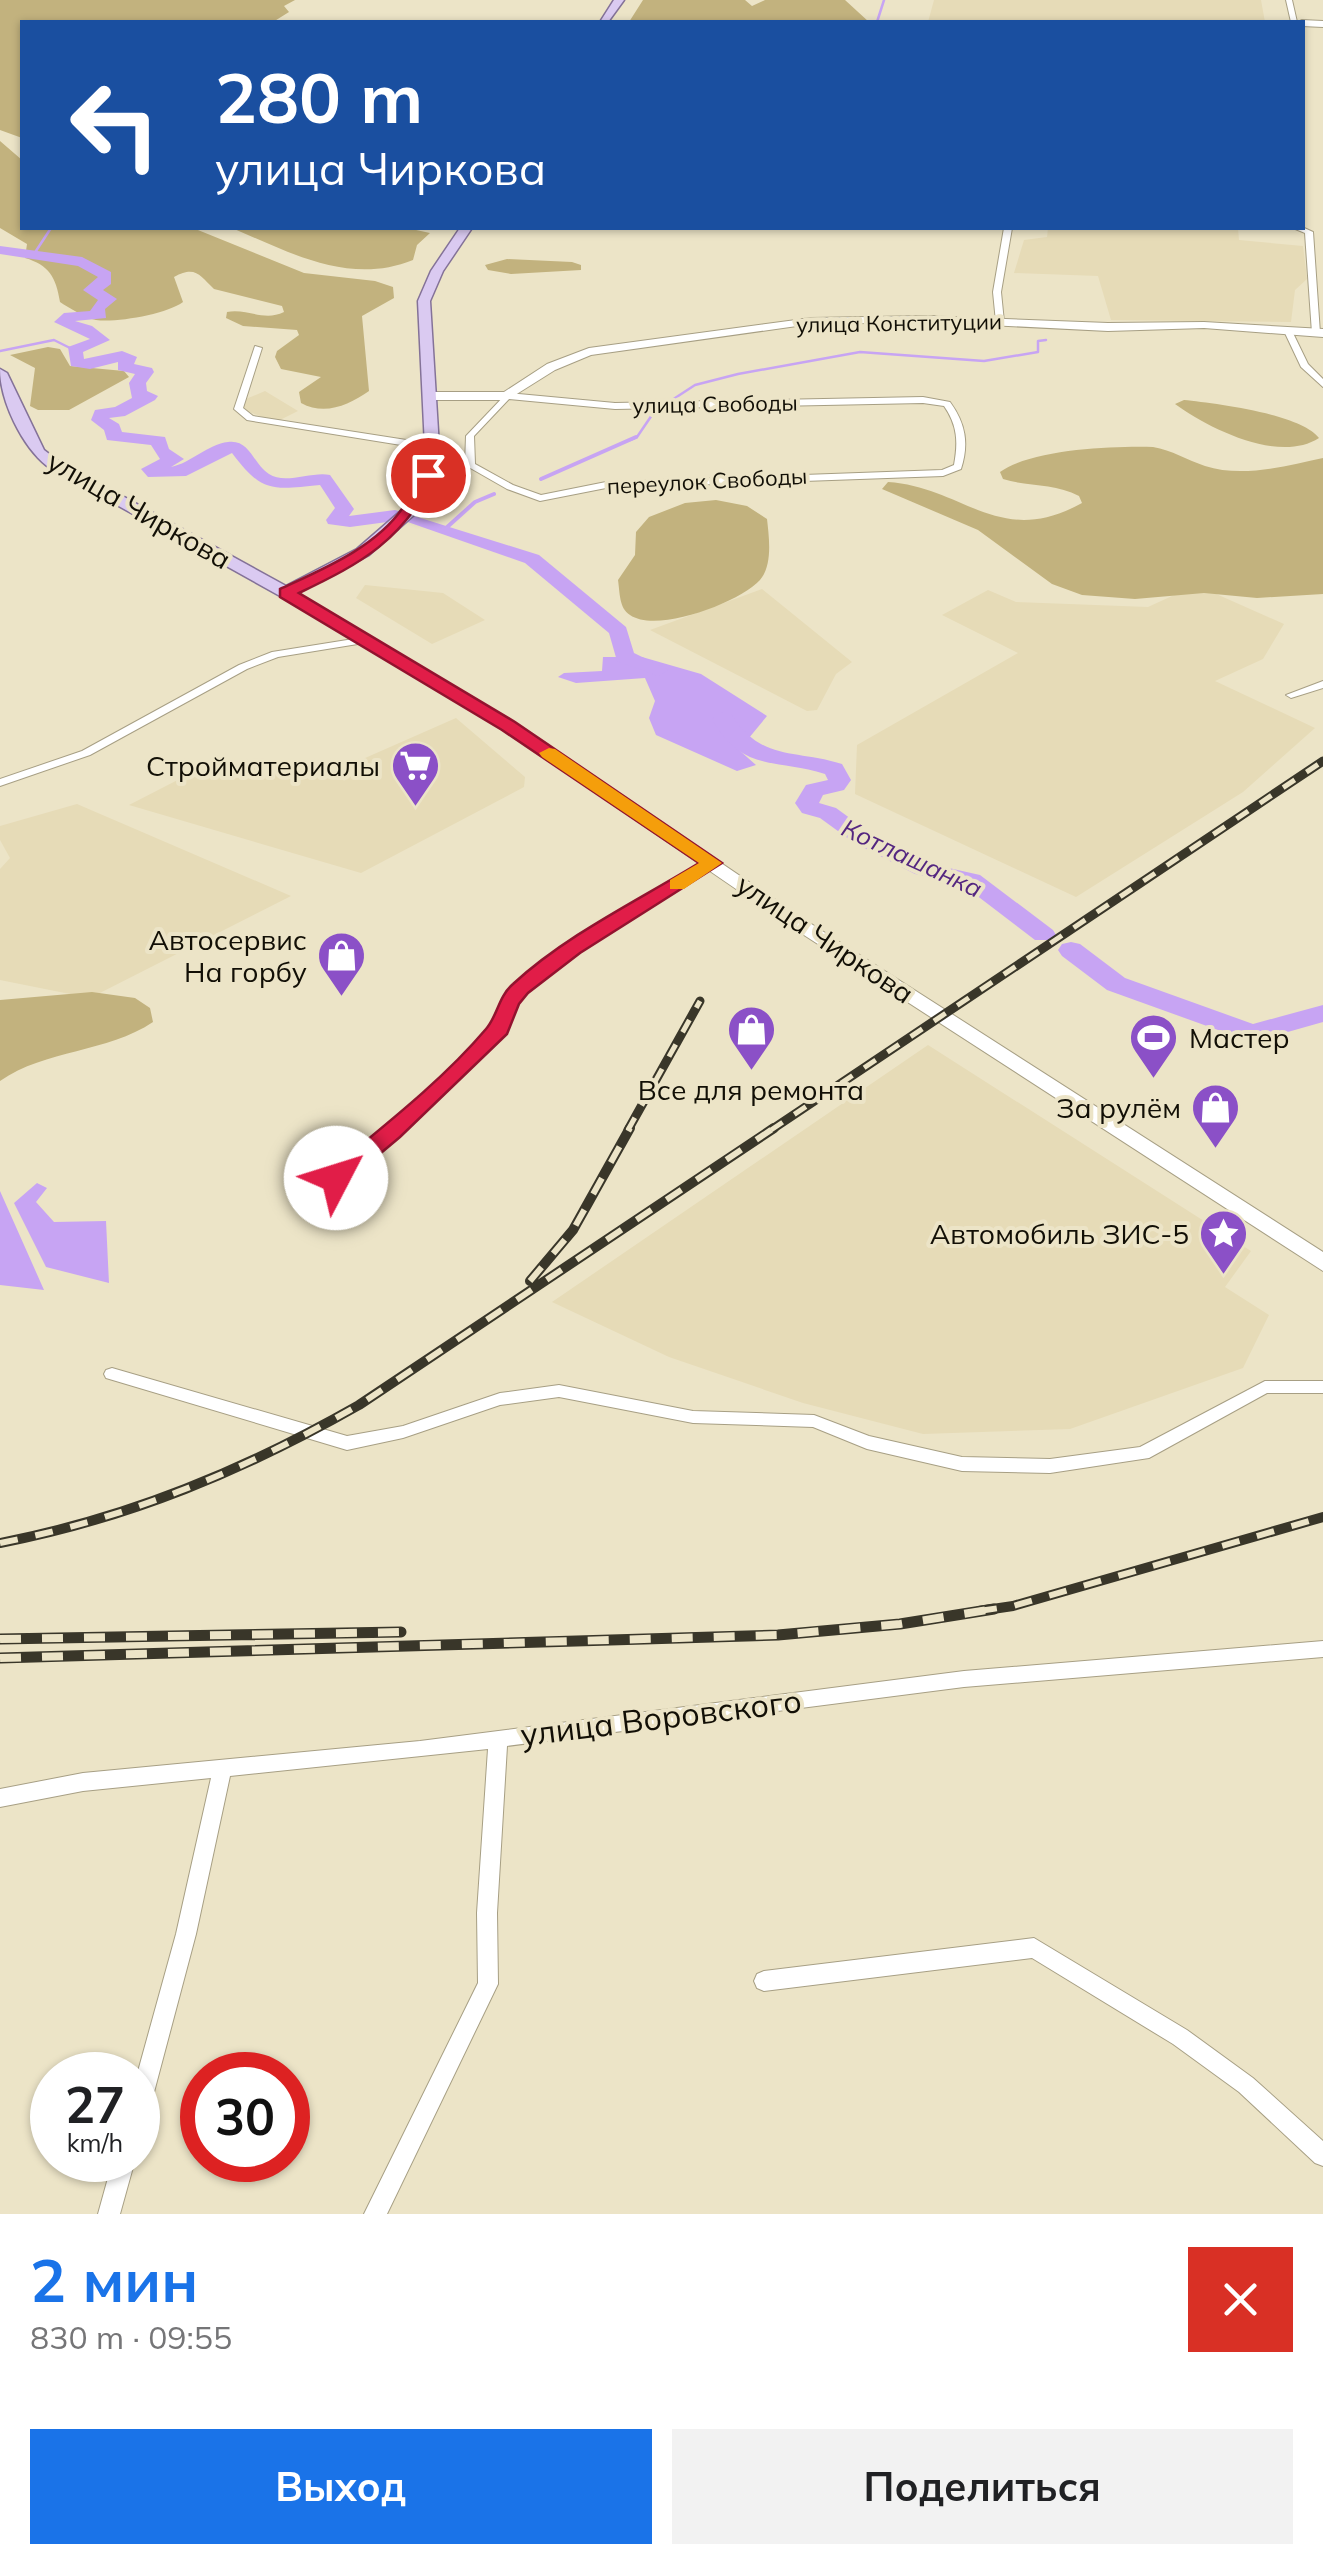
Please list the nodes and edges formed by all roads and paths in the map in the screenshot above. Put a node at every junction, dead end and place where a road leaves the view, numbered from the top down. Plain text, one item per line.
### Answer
1 (465, 230) edge
2 (1008, 230) edge
3 (1304, 230) edge
4 (1000, 322) junction
5 (1288, 331) junction
6 (1319, 333) edge
7 (258, 348) dead end
8 (0, 372) edge
9 (1323, 384) edge
10 (429, 396) junction
11 (507, 396) junction
12 (432, 446) junction
13 (943, 473) joint
14 (286, 593) junction
15 (366, 640) junction
16 (1323, 684) edge
17 (1291, 695) dead end
18 (0, 783) edge
19 (712, 863) junction
20 (336, 1178) dead end
21 (1323, 1263) edge
22 (112, 1374) dead end
23 (1323, 1387) edge
24 (1323, 1649) edge
25 (498, 1739) junction
26 (222, 1769) junction
27 (0, 1798) edge
28 (764, 1980) dead end
29 (154, 2052) edge
30 (1323, 2155) edge
31 (118, 2182) edge
32 (110, 2214) edge
33 (375, 2214) edge

1 - 10 main road
2 - 4 street
3 - 6 street
4 - 5 main road, улица Конституции
4 - 11 main road, улица Конституции
5 - 6 main road, улица Конституции
5 - 9 street
7 - 12 street
8 - 14 main road, улица Чиркова
10 - 11 main road
10 - 12 main road
11 - 13 street, улица Свободы
11 - 13 street, переулок Свободы
12 - 14 main road
14 - 15 main road, улица Чиркова
15 - 18 street
15 - 19 main road, улица Чиркова
16 - 17 street
19 - 20 street
19 - 21 main road, улица Чиркова
22 - 23 street
24 - 25 street, улица Воровского
25 - 26 street, улица Воровского
25 - 33 street
26 - 27 street, улица Воровского
26 - 29 street
28 - 30 street
31 - 32 street

